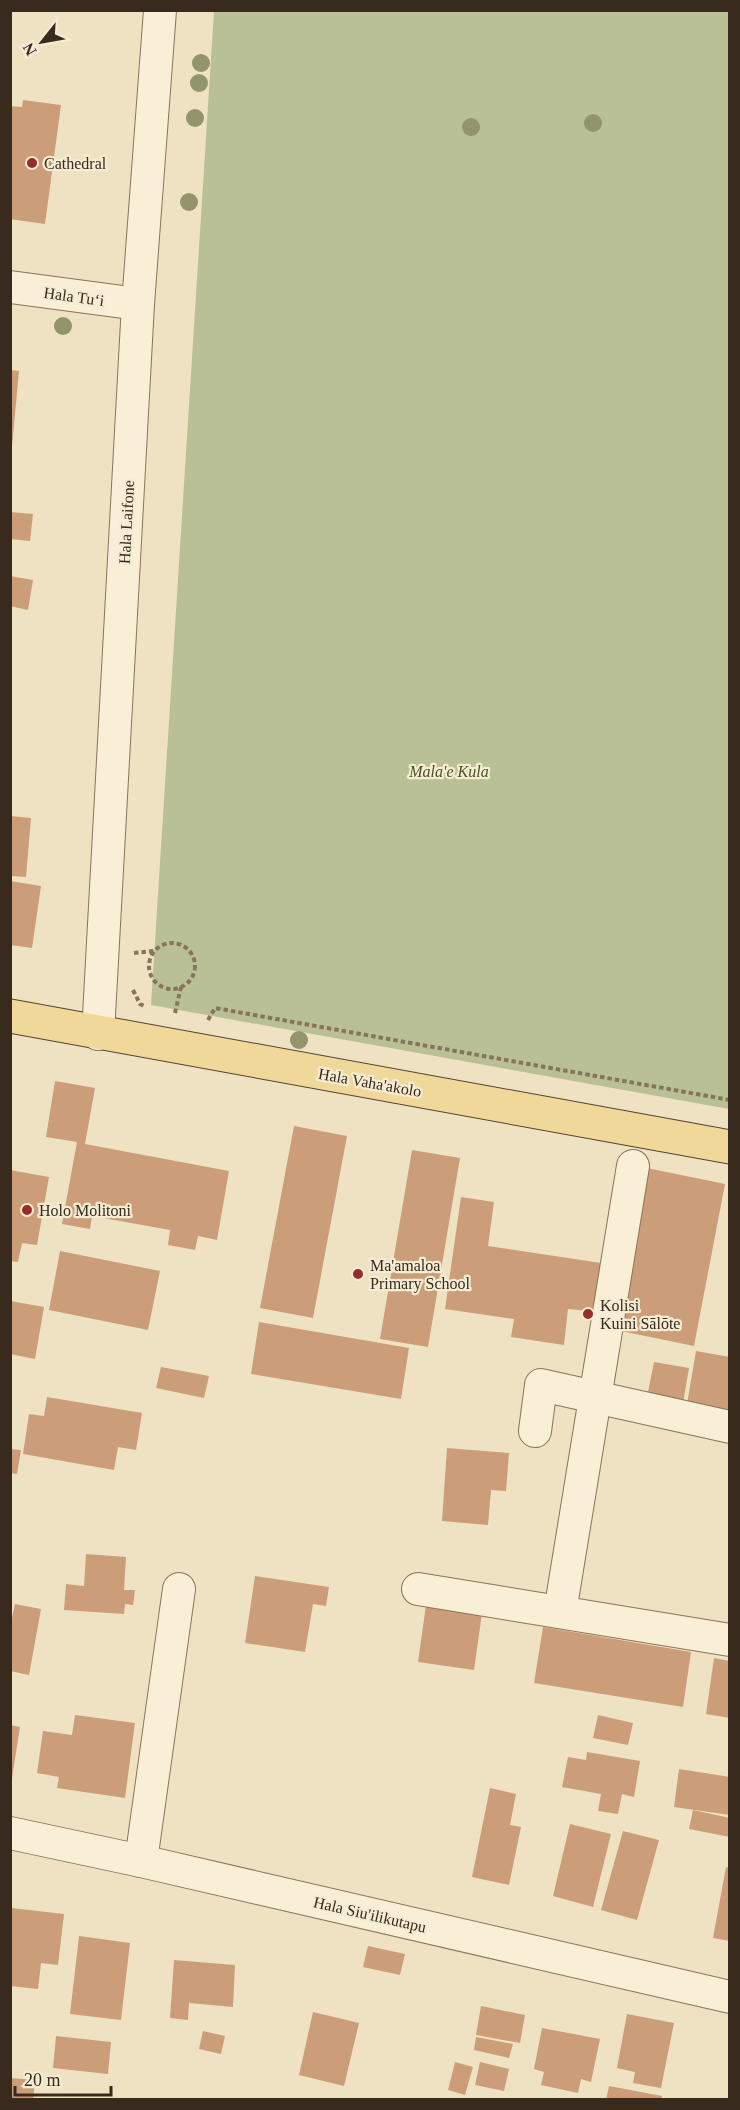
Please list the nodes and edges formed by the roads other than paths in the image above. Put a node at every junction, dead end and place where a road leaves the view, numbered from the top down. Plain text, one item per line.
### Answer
1 (160, 10) edge
2 (10, 287) edge
3 (138, 304) junction
4 (10, 1016) edge
5 (99, 1034) junction
6 (729, 1147) edge
7 (633, 1166) dead end
8 (595, 1397) junction
9 (729, 1427) edge
10 (535, 1431) dead end
11 (179, 1589) dead end
12 (418, 1589) dead end
13 (560, 1612) junction
14 (729, 1640) edge
15 (10, 1833) edge
16 (141, 1861) junction
17 (729, 1997) edge

1 - 3 street, Hala Laifone
2 - 3 street, Hala Tuʻi
3 - 5 street, Hala Laifone
4 - 5 main road, Hala Vaha'akolo
5 - 6 main road, Hala Vaha'akolo
7 - 8 street
8 - 9 street
8 - 10 street
8 - 13 street
11 - 16 street
12 - 13 street
13 - 14 street
15 - 16 street, Hala Siu'ilikutapu
16 - 17 street, Hala Siu'ilikutapu

